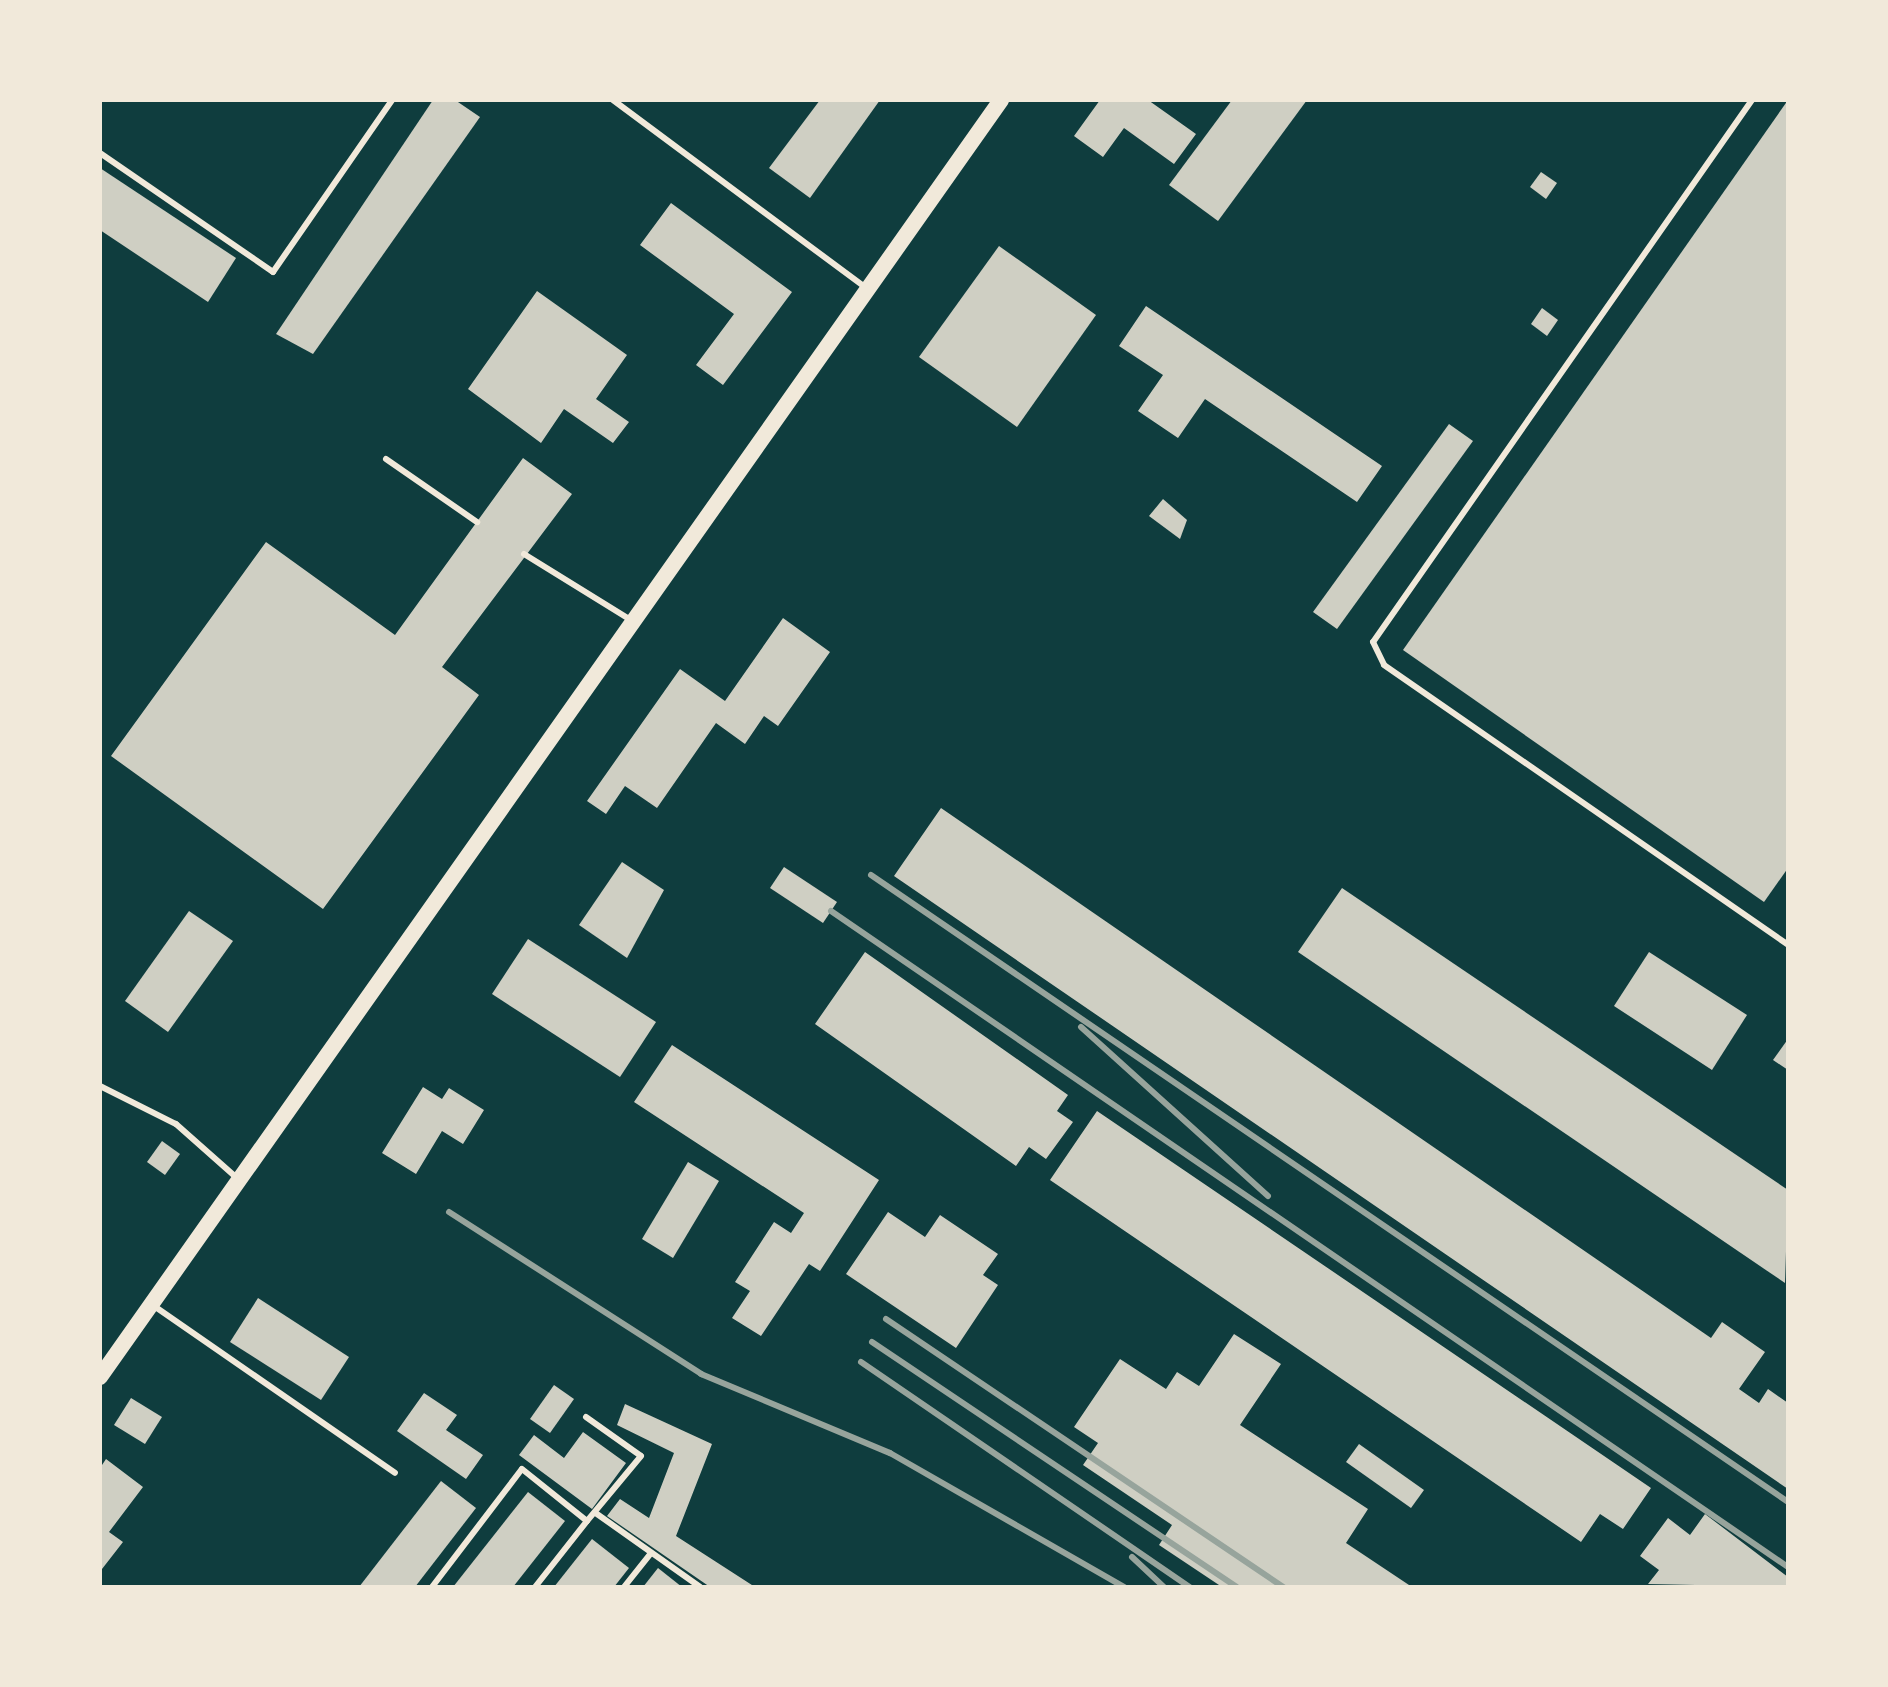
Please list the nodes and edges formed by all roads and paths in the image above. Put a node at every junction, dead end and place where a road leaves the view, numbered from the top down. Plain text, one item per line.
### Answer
1 (392, 100) edge
2 (613, 100) edge
3 (1752, 100) edge
4 (999, 101) edge
5 (100, 153) edge
6 (865, 287) junction
7 (386, 459) dead end
8 (477, 522) dead end
9 (524, 554) dead end
10 (631, 620) junction
11 (1788, 945) edge
12 (100, 1086) edge
13 (238, 1179) junction
14 (151, 1304) junction
15 (100, 1377) edge
16 (586, 1417) dead end
17 (395, 1473) dead end
18 (597, 1514) junction
19 (587, 1521) junction
20 (651, 1553) junction
21 (432, 1587) edge
22 (535, 1587) edge
23 (624, 1587) edge
24 (700, 1587) edge

1 - 5 lane
2 - 6 lane
3 - 11 lane
4 - 6 main road
6 - 10 main road
7 - 8 lane
9 - 10 lane
10 - 13 main road
12 - 13 lane
13 - 14 main road
14 - 15 main road
14 - 17 lane
16 - 18 lane
18 - 19 lane
18 - 20 lane
19 - 21 lane
19 - 22 lane
20 - 23 lane
20 - 24 lane

